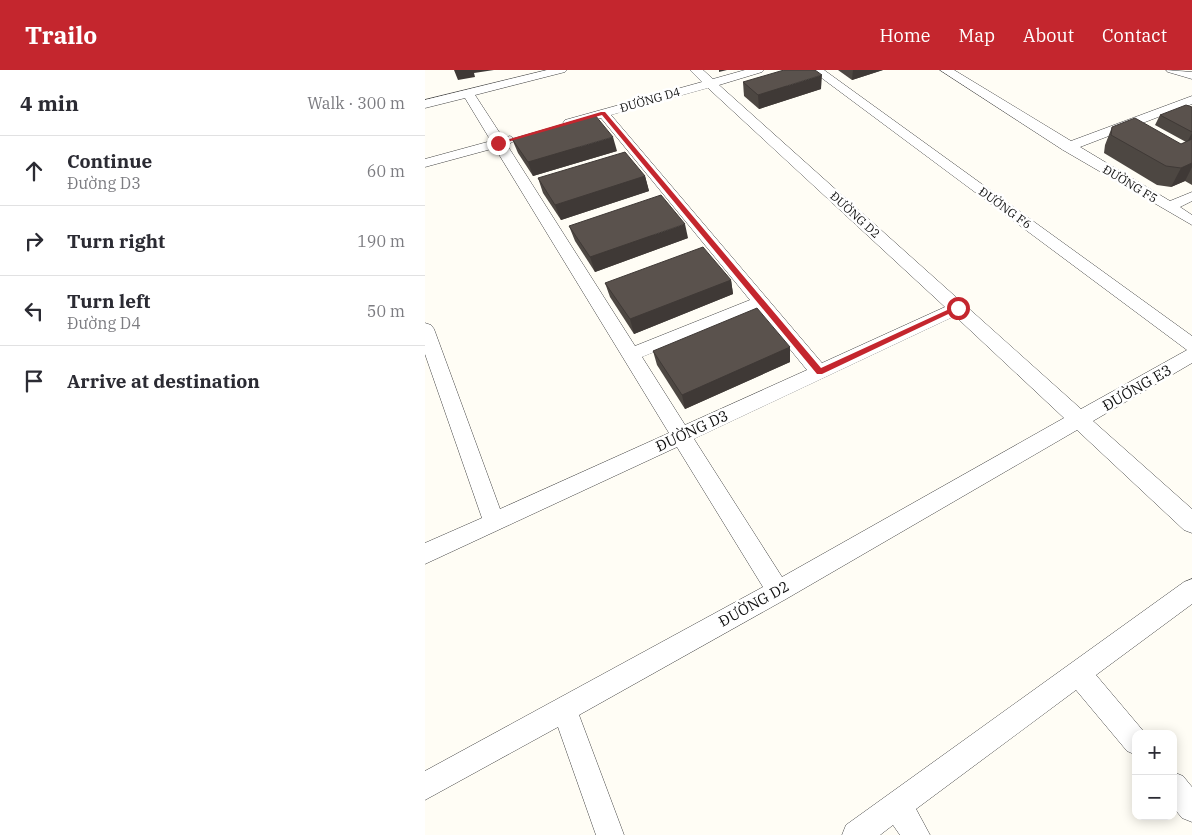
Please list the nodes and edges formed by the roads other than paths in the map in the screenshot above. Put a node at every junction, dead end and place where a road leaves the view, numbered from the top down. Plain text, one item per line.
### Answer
1 (561, 70) edge
2 (696, 70) edge
3 (759, 70) edge
4 (817, 70) edge
5 (946, 70) edge
6 (1171, 70) edge
7 (1192, 76) edge
8 (711, 83) junction
9 (467, 93) junction
10 (1192, 100) edge
11 (425, 104) edge
12 (603, 113) junction
13 (555, 127) edge
14 (527, 135) edge
15 (498, 143) junction
16 (1068, 147) junction
17 (635, 152) junction
18 (617, 157) edge
19 (425, 163) edge
20 (543, 180) edge
21 (525, 185) junction
22 (672, 196) junction
23 (1192, 196) edge
24 (654, 202) edge
25 (1169, 207) junction
26 (1192, 222) edge
27 (574, 229) edge
28 (556, 235) junction
29 (712, 244) junction
30 (695, 250) edge
31 (607, 282) edge
32 (590, 289) junction
33 (761, 302) junction
34 (958, 308) junction
35 (425, 329) edge
36 (1192, 345) edge
37 (631, 355) junction
38 (1192, 355) edge
39 (819, 372) junction
40 (1081, 420) junction
41 (681, 436) junction
42 (494, 522) junction
43 (1192, 522) edge
44 (425, 554) edge
45 (1192, 590) edge
46 (778, 591) junction
47 (1078, 673) junction
48 (564, 708) junction
49 (1132, 737) edge
50 (425, 786) edge
51 (1177, 791) edge
52 (897, 805) junction
53 (1192, 808) edge
54 (610, 835) edge
55 (856, 835) edge
56 (915, 835) edge

1 - 9 street
2 - 8 street, ĐƯỜNG D2
3 - 8 street, ĐƯỜNG D4
4 - 36 street, ĐƯỜNG F6
5 - 16 street, ĐƯỜNG F5
6 - 7 street
8 - 12 street, ĐƯỜNG D4
8 - 34 street, ĐƯỜNG D2
9 - 11 street
9 - 15 street
10 - 16 street
12 - 13 street, ĐƯỜNG D4
12 - 17 street
14 - 15 street
15 - 19 street
15 - 21 street
16 - 25 street, ĐƯỜNG F5
17 - 18 street
17 - 22 street
20 - 21 street
21 - 28 street
22 - 24 street
22 - 29 street
23 - 25 street
25 - 26 street, ĐƯỜNG F5
27 - 28 street
28 - 32 street
29 - 30 street
29 - 33 street
31 - 32 street
32 - 37 street
33 - 37 street
33 - 39 street
34 - 39 street, ĐƯỜNG D3
34 - 40 street, ĐƯỜNG D2
35 - 42 street
37 - 41 street
38 - 40 street, ĐƯỜNG E3
39 - 41 street, ĐƯỜNG D3
40 - 43 street, ĐƯỜNG D2
40 - 46 street, ĐƯỜNG D2
41 - 42 street, ĐƯỜNG D3
41 - 46 street
42 - 44 street, ĐƯỜNG D3
45 - 47 street
46 - 48 street, ĐƯỜNG D2
47 - 49 street
47 - 52 street
48 - 50 street, ĐƯỜNG D2
48 - 54 street
51 - 53 street
52 - 55 street
52 - 56 street

